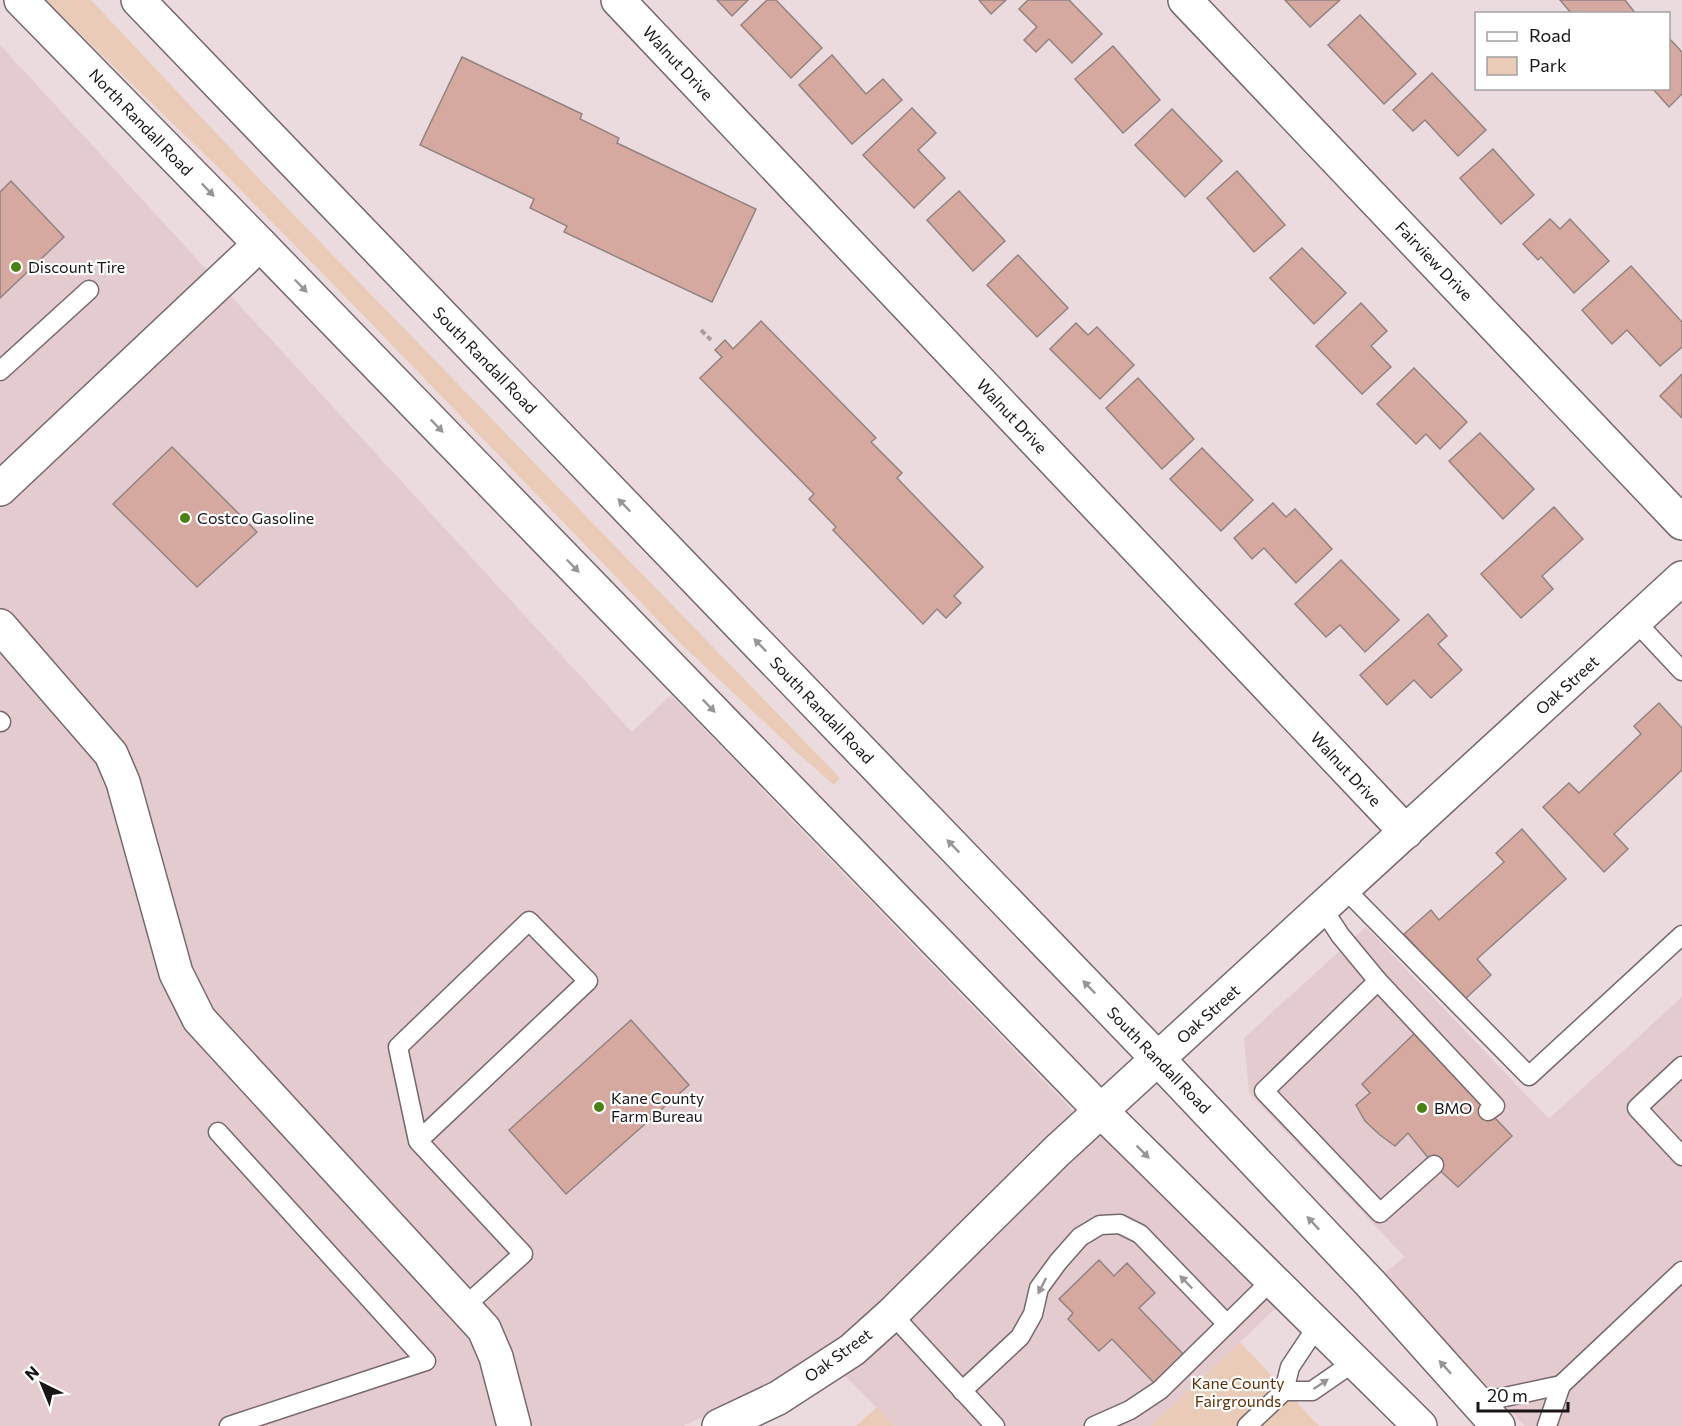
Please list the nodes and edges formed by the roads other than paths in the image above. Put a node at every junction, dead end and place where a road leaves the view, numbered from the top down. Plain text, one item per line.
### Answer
1 (21, 0) edge
2 (138, 0) edge
3 (618, 0) edge
4 (1185, 0) edge
5 (261, 244) junction
6 (89, 290) dead end
7 (0, 371) edge
8 (0, 489) edge
9 (1682, 523) edge
10 (1682, 578) edge
11 (1636, 622) junction
12 (0, 626) edge
13 (1682, 671) edge
14 (1406, 832) junction
15 (1334, 899) junction
16 (1682, 935) edge
17 (1378, 981) junction
18 (1158, 1059) junction
19 (1682, 1066) edge
20 (1101, 1111) junction
21 (1488, 1111) dead end
22 (218, 1132) dead end
23 (418, 1141) junction
24 (1682, 1156) edge
25 (1434, 1165) dead end
26 (1682, 1271) edge
27 (1272, 1280) junction
28 (464, 1307) junction
29 (892, 1314) junction
30 (1227, 1324) junction
31 (1318, 1325) junction
32 (1354, 1362) junction
33 (1561, 1385) junction
34 (962, 1391) junction
35 (1284, 1391) junction
36 (1488, 1415) edge
37 (229, 1426) edge
38 (513, 1426) edge
39 (719, 1426) edge
40 (995, 1426) edge
41 (1094, 1426) edge
42 (1247, 1426) edge
43 (1419, 1426) edge
44 (1547, 1426) edge

1 -> 5 street, North Randall Road
18 -> 2 street, South Randall Road
3 - 14 street, Walnut Drive
4 - 9 street, Fairview Drive
5 - 8 street
5 -> 20 street
6 - 7 lane
10 - 11 street, Oak Street
11 - 13 lane
11 - 14 street, Oak Street
12 - 28 street
14 - 15 street, Oak Street
15 - 16 lane
15 - 17 lane
15 - 18 street, Oak Street
17 - 21 lane
17 - 25 lane
18 - 20 street, Oak Street
36 -> 18 street, South Randall Road
19 - 24 lane
20 -> 27 street
20 - 29 street, Oak Street
22 - 37 lane
23 - 23 lane
23 - 28 lane
26 - 33 lane
27 - 30 lane
27 - 31 street
28 - 38 street
29 - 34 lane
29 - 39 street, Oak Street
30 -> 34 lane
30 - 41 lane
31 - 32 street
31 - 35 lane
35 -> 32 lane
32 - 43 street
33 - 36 lane
33 - 44 lane
34 - 40 lane
35 - 42 lane

